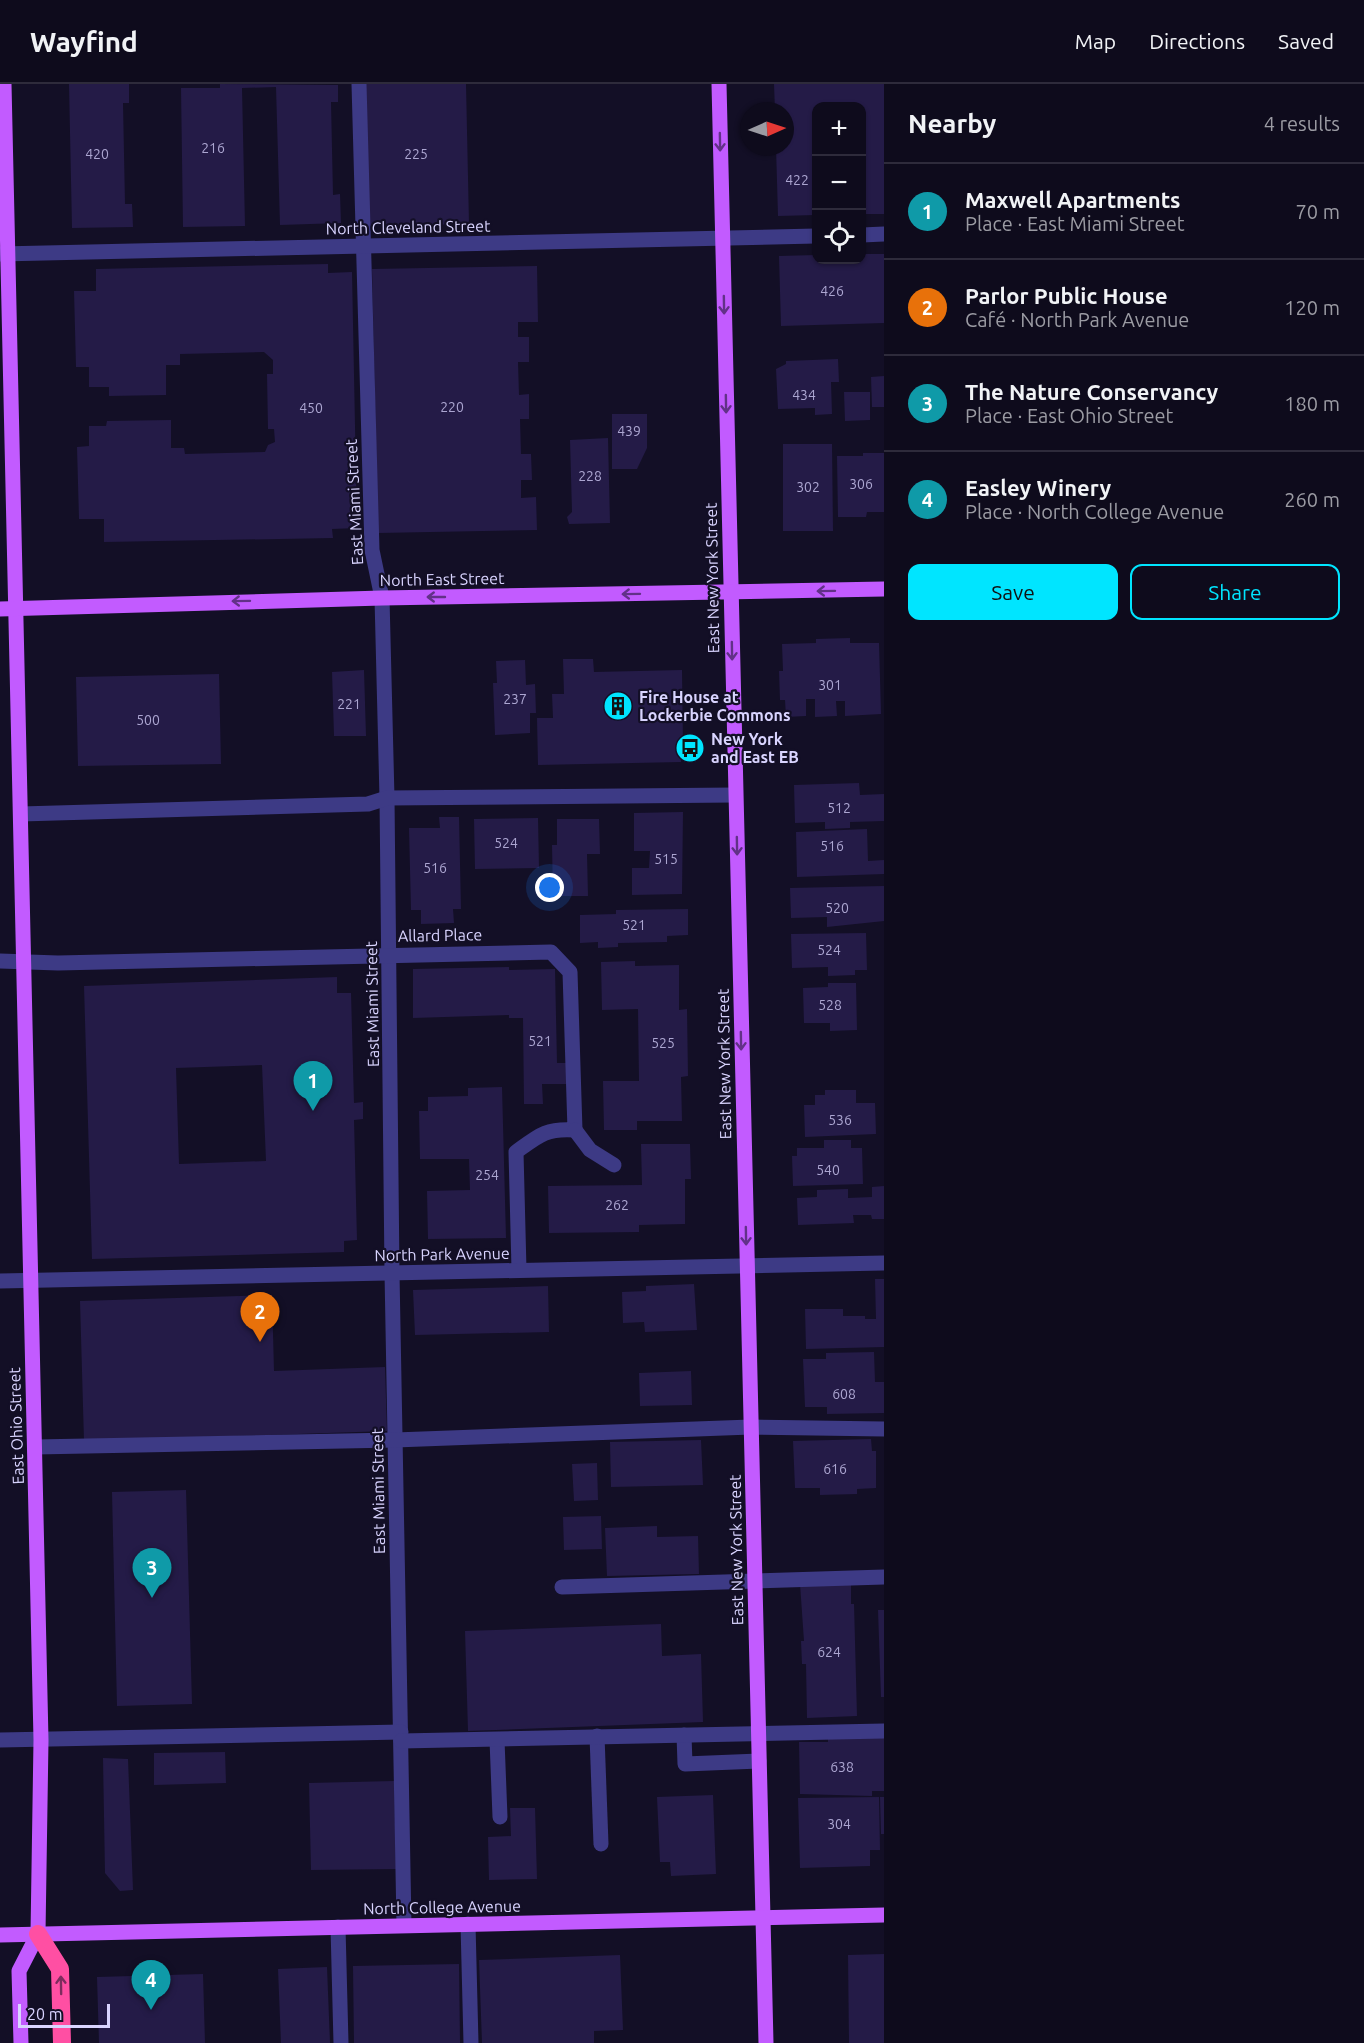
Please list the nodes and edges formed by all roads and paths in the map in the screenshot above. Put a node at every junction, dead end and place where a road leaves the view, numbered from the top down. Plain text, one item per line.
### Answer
1 (4, 84) edge
2 (359, 84) edge
3 (719, 84) edge
4 (884, 234) edge
5 (866, 235) edge
6 (812, 236) edge
7 (723, 238) junction
8 (362, 246) junction
9 (4, 254) edge
10 (884, 589) edge
11 (730, 592) junction
12 (381, 598) junction
13 (16, 608) junction
14 (0, 609) edge
15 (735, 795) junction
16 (387, 798) junction
17 (21, 814) junction
18 (389, 954) junction
19 (0, 962) edge
20 (25, 962) junction
21 (575, 1130) junction
22 (614, 1165) dead end
23 (884, 1263) edge
24 (747, 1266) junction
25 (519, 1270) junction
26 (392, 1273) junction
27 (0, 1281) edge
28 (30, 1281) junction
29 (751, 1427) junction
30 (884, 1429) edge
31 (395, 1440) junction
32 (35, 1447) junction
33 (884, 1577) edge
34 (754, 1581) junction
35 (562, 1587) dead end
36 (884, 1731) edge
37 (758, 1732) junction
38 (684, 1735) junction
39 (401, 1736) junction
40 (597, 1736) junction
41 (0, 1740) edge
42 (41, 1740) junction
43 (496, 1740) junction
44 (759, 1761) junction
45 (500, 1817) dead end
46 (600, 1844) dead end
47 (884, 1915) edge
48 (763, 1918) junction
49 (468, 1924) junction
50 (404, 1925) junction
51 (338, 1927) junction
52 (38, 1934) junction
53 (0, 1935) edge
54 (21, 2043) edge
55 (62, 2043) edge
56 (341, 2043) edge
57 (471, 2043) edge
58 (766, 2043) edge

1 - 9 main road, East Ohio Street
2 - 8 street, East Miami Street
3 -> 7 main road, East New York Street
4 - 5 street
6 - 7 street, North Cleveland Street
7 - 8 street, North Cleveland Street
7 -> 11 main road, East New York Street
8 - 9 street, North Cleveland Street
8 - 12 street, East Miami Street
9 - 13 main road, East Ohio Street
10 -> 11 main road, North East Street
11 -> 12 main road, North East Street
11 -> 15 main road, East New York Street
12 -> 13 main road, North East Street
12 - 16 street, East Miami Street
13 - 14 main road, North East Street
13 - 17 main road, East Ohio Street
15 - 16 street
15 -> 24 main road, East New York Street
16 - 17 street
16 - 18 street, East Miami Street
17 - 20 main road, East Ohio Street
18 - 20 street, Allard Place
18 - 21 street, Allard Place
18 - 26 street, East Miami Street
19 - 20 street, Allard Place
20 - 28 main road, East Ohio Street
21 - 22 street
21 - 25 street
23 - 24 street, North Park Avenue
24 - 25 street, North Park Avenue
24 - 29 main road, East New York Street
25 - 26 street, North Park Avenue
26 - 28 street, North Park Avenue
26 - 31 street, East Miami Street
27 - 28 street, North Park Avenue
28 - 32 main road, East Ohio Street
29 - 30 street
29 - 31 street
29 - 34 main road, East New York Street
31 - 32 street
31 - 39 street, East Miami Street
32 - 42 main road, East Ohio Street
33 - 34 street
34 - 35 street
34 - 37 main road, East New York Street
36 - 37 street
37 - 38 street
37 - 44 main road, East New York Street
38 - 40 street
38 - 44 street
39 - 42 street
39 - 43 street
39 - 50 street, East Miami Street
40 - 43 street
40 - 46 street
41 - 42 street
42 - 52 main road, East Ohio Street
43 - 45 street
44 - 48 main road, East New York Street
47 - 48 main road, North College Avenue
48 - 49 main road, North College Avenue
48 - 58 main road, East New York Street
49 - 50 main road, North College Avenue
49 - 57 street
50 - 51 main road, North College Avenue
51 - 52 main road, North College Avenue
51 - 56 street
52 - 53 main road, North College Avenue
52 - 54 main road, East Ohio Street
55 -> 52 highway

